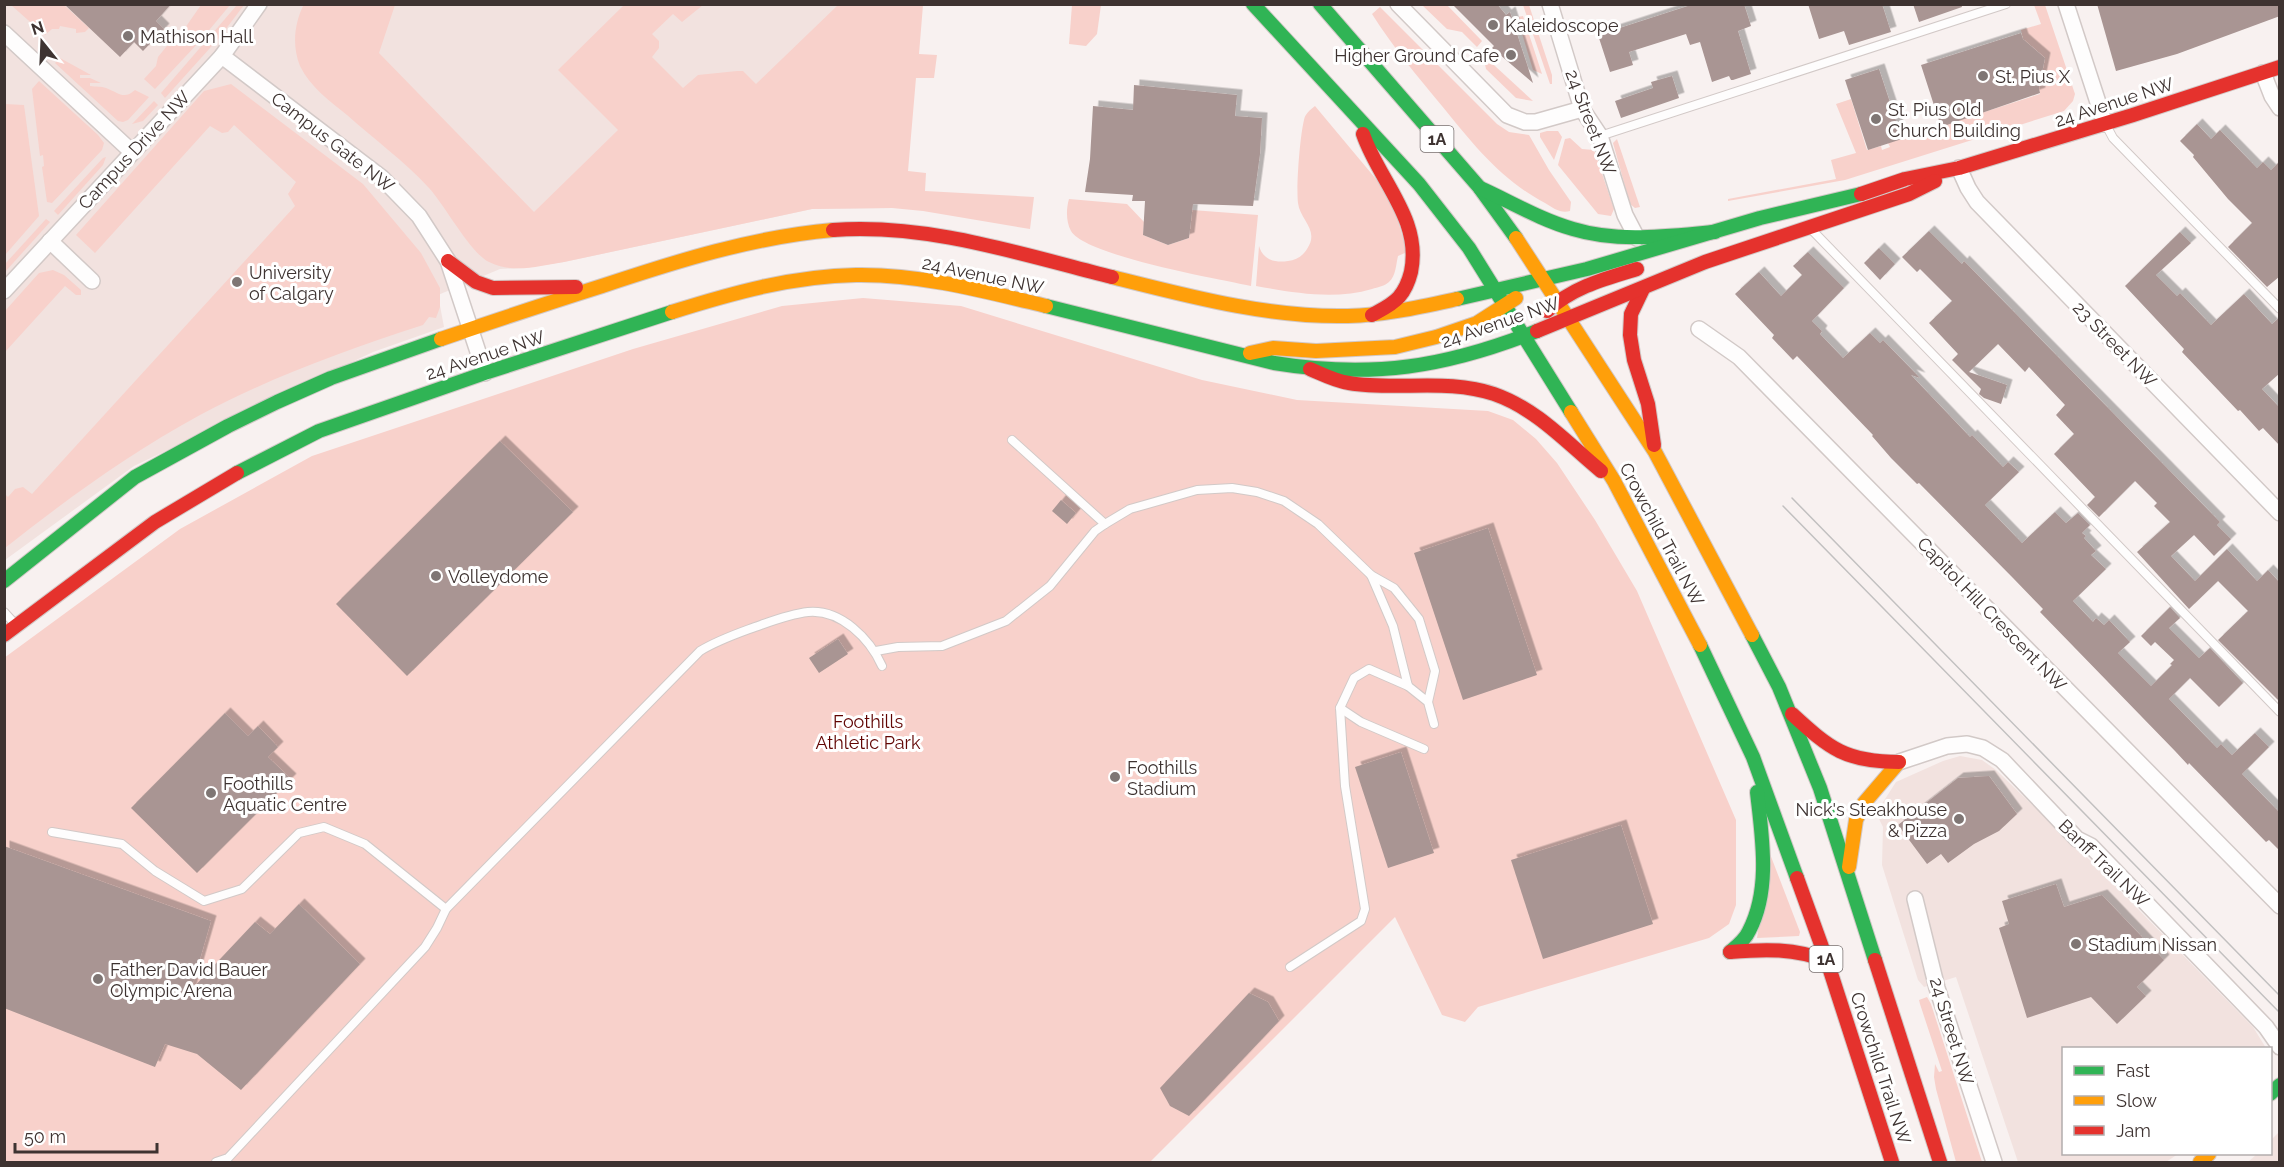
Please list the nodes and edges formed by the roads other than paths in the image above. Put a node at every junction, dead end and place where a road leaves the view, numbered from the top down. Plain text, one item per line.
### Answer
1 (259, 4) edge
2 (1253, 4) edge
3 (1320, 4) edge
4 (1398, 4) edge
5 (1550, 4) edge
6 (2006, 4) edge
7 (2066, 4) edge
8 (4, 33) edge
9 (222, 56) junction
10 (2280, 67) edge
11 (2263, 73) junction
12 (2280, 108) edge
13 (1582, 109) junction
14 (1360, 122) junction
15 (2105, 124) junction
16 (1600, 136) junction
17 (132, 152) junction
18 (1959, 168) junction
19 (1479, 187) junction
20 (1848, 198) junction
21 (1809, 227) junction
22 (1715, 232) junction
23 (1637, 238) junction
24 (50, 241) junction
25 (448, 261) junction
26 (1544, 279) junction
27 (92, 282) dead end
28 (601, 286) junction
29 (1643, 289) junction
30 (1496, 290) junction
31 (4, 291) edge
32 (1557, 300) junction
33 (1505, 306) junction
34 (2280, 309) edge
35 (1372, 315) junction
36 (1568, 318) junction
37 (471, 328) junction
38 (1699, 329) dead end
39 (1524, 336) junction
40 (1244, 354) junction
41 (1310, 369) junction
42 (485, 373) junction
43 (1011, 440) dead end
44 (1655, 452) junction
45 (1614, 481) junction
46 (2280, 513) edge
47 (1105, 524) junction
48 (1371, 575) junction
49 (4, 581) edge
50 (4, 612) edge
51 (16, 625) junction
52 (4, 635) edge
53 (876, 651) junction
54 (882, 666) dead end
55 (1408, 686) junction
56 (1428, 702) junction
57 (1340, 708) junction
58 (1790, 712) junction
59 (2280, 712) edge
60 (1434, 724) dead end
61 (1424, 749) dead end
62 (1753, 758) junction
63 (1899, 762) junction
64 (52, 832) dead end
65 (1848, 874) junction
66 (1915, 899) dead end
67 (2280, 906) edge
68 (446, 909) junction
69 (1827, 961) junction
70 (1290, 967) dead end
71 (2280, 1047) edge
72 (216, 1162) edge
73 (1892, 1162) edge
74 (1940, 1162) edge
75 (1994, 1162) edge

1 - 9 street, Campus Drive NW
2 - 14 main road, Crowchild Trail NW / 1A
3 - 19 main road, Crowchild Trail NW / 1A
4 - 13 street
5 - 13 street, 24 Street NW
6 - 16 lane
7 - 15 street
8 - 17 street
9 - 17 street, Campus Drive NW
9 - 25 street, Campus Gate NW
10 - 11 main road, 24 Avenue NW
11 - 12 street
11 - 15 main road, 24 Avenue NW
13 - 16 street, 24 Street NW
14 - 30 main road, Crowchild Trail NW / 1A
14 - 35 main road
15 - 18 main road, 24 Avenue NW
15 - 34 lane
16 - 23 street, 24 Street NW
17 - 24 street, Campus Drive NW
18 - 20 main road, 24 Avenue NW
18 - 21 main road, 24 Avenue NW
18 - 46 street, 23 Street NW
19 - 23 main road
19 - 26 main road, Crowchild Trail NW / 1A
20 - 22 main road, 24 Avenue NW
20 - 32 main road
21 - 29 main road, 24 Avenue NW
21 - 59 lane
22 - 23 main road
22 - 26 main road, 24 Avenue NW
24 - 27 street
24 - 31 street, Campus Drive NW
25 - 28 main road
25 - 37 street, Campus Gate NW
26 - 30 main road, 24 Avenue NW
26 - 32 main road, Crowchild Trail NW / 1A
26 - 33 main road
28 - 35 main road, 24 Avenue NW
28 - 37 main road, 24 Avenue NW
29 - 36 main road, 24 Avenue NW
29 - 44 main road
30 - 33 main road, Crowchild Trail NW / 1A
30 - 35 main road, 24 Avenue NW
32 - 36 main road, Crowchild Trail NW / 1A
32 - 39 main road
33 - 39 main road, Crowchild Trail NW / 1A
33 - 40 main road
36 - 39 main road, 24 Avenue NW
36 - 44 main road, Crowchild Trail NW / 1A
37 - 42 street, Campus Gate NW
37 - 49 main road, 24 Avenue NW
38 - 67 street, Capitol Hill Crescent NW
39 - 41 main road, 24 Avenue NW
39 - 45 main road, Crowchild Trail NW / 1A
40 - 41 main road, 24 Avenue NW
40 - 42 main road, 24 Avenue NW
41 - 45 main road
42 - 51 main road, 24 Avenue NW
43 - 47 lane
44 - 58 main road, Crowchild Trail NW / 1A
45 - 62 main road, Crowchild Trail NW / 1A
47 - 48 lane
47 - 53 lane
48 - 55 lane
48 - 56 lane
50 - 51 lane
51 - 52 main road, 24 Avenue NW
53 - 54 lane
53 - 68 lane
55 - 56 lane
55 - 57 lane
56 - 60 lane
57 - 61 lane
57 - 70 lane
58 - 63 main road
58 - 65 main road, Crowchild Trail NW / 1A
62 - 69 main road, Crowchild Trail NW / 1A
62 - 69 main road
63 - 65 main road
63 - 71 street, Banff Trail NW
64 - 68 lane
65 - 74 main road, Crowchild Trail NW / 1A
66 - 75 street, 24 Street NW
68 - 72 lane
69 - 73 main road, Crowchild Trail NW / 1A

